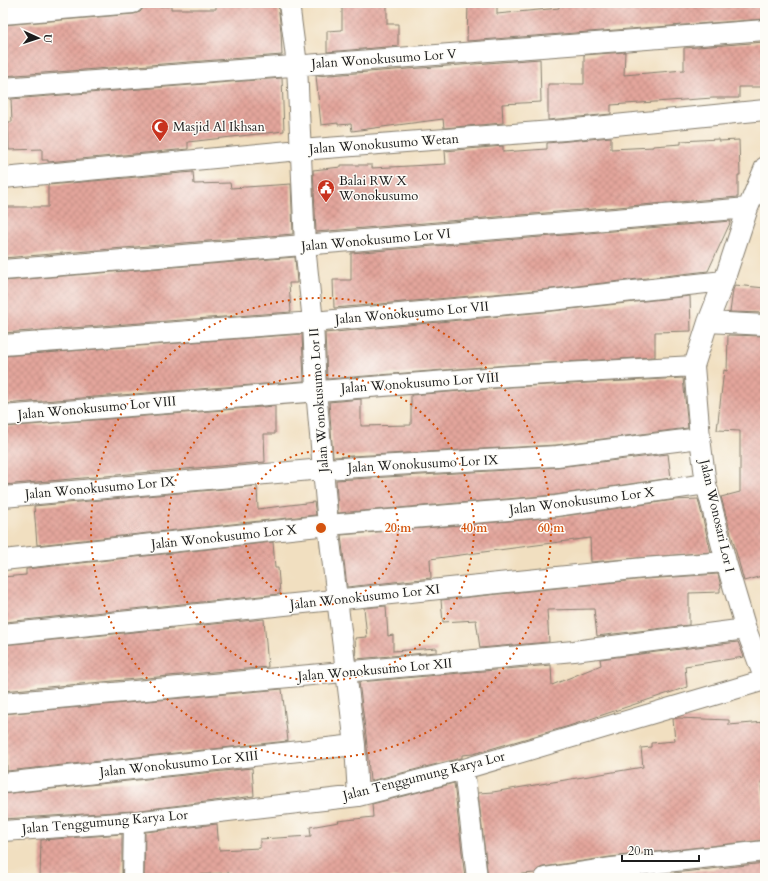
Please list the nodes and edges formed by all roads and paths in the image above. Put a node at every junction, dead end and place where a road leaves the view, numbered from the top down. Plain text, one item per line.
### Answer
1 (133, 3) edge
2 (289, 3) edge
3 (3, 14) edge
4 (765, 30) edge
5 (296, 65) junction
6 (3, 88) edge
7 (765, 110) edge
8 (300, 150) junction
9 (765, 167) edge
10 (3, 178) edge
11 (748, 208) junction
12 (305, 246) junction
13 (3, 270) edge
14 (724, 281) junction
15 (313, 322) junction
16 (708, 322) junction
17 (765, 325) edge
18 (3, 345) edge
19 (694, 366) junction
20 (316, 390) junction
21 (3, 416) edge
22 (700, 438) junction
23 (323, 469) junction
24 (706, 484) junction
25 (3, 497) edge
26 (328, 526) junction
27 (3, 560) edge
28 (726, 562) junction
29 (338, 600) junction
30 (746, 629) junction
31 (3, 634) edge
32 (346, 672) junction
33 (765, 680) edge
34 (3, 703) edge
35 (355, 745) junction
36 (464, 768) junction
37 (3, 783) edge
38 (358, 796) junction
39 (134, 822) junction
40 (3, 831) edge
41 (765, 851) edge
42 (612, 873) edge
43 (133, 878) edge
44 (477, 878) edge
45 (545, 878) edge

1 - 3 street
2 - 5 street, Jalan Wonokusumo Lor II
4 - 5 street, Jalan Wonokusumo Lor V
5 - 6 street, Jalan Wonokusumo Lor V
5 - 8 street, Jalan Wonokusumo Lor II
7 - 8 street, Jalan Wonokusumo Wetan
8 - 10 street, Jalan Wonokusumo Wetan
8 - 12 street, Jalan Wonokusumo Lor II
9 - 11 street, Jalan Wonosari Lor I
11 - 12 street, Jalan Wonokusumo Lor VI
11 - 14 street, Jalan Wonosari Lor I
12 - 13 street, Jalan Wonokusumo Lor VI
12 - 15 street, Jalan Wonokusumo Lor II
14 - 15 street, Jalan Wonokusumo Lor VII
14 - 16 street, Jalan Wonosari Lor I
15 - 18 street, Jalan Wonokusumo Lor VII
15 - 20 street, Jalan Wonokusumo Lor II
16 - 17 street
16 - 19 street, Jalan Wonosari Lor I
19 - 20 street, Jalan Wonokusumo Lor VIII
19 - 22 street, Jalan Wonosari Lor I
20 - 21 street, Jalan Wonokusumo Lor VIII
20 - 23 street, Jalan Wonokusumo Lor II
22 - 23 street, Jalan Wonokusumo Lor IX
22 - 24 street, Jalan Wonosari Lor I
23 - 25 street, Jalan Wonokusumo Lor IX
23 - 26 street, Jalan Wonokusumo Lor II
24 - 26 street, Jalan Wonokusumo Lor X
24 - 28 street, Jalan Wonosari Lor I
26 - 27 street, Jalan Wonokusumo Lor X
26 - 29 street, Jalan Wonokusumo Lor II
28 - 29 street, Jalan Wonokusumo Lor XI
28 - 30 street, Jalan Wonosari Lor I
29 - 31 street, Jalan Wonokusumo Lor XI
29 - 32 street, Jalan Wonokusumo Lor II
30 - 32 street, Jalan Wonokusumo Lor XII
30 - 33 street, Jalan Wonosari Lor I
32 - 34 street, Jalan Wonokusumo Lor XII
32 - 35 street, Jalan Wonokusumo Lor II
33 - 36 street, Jalan Tenggumung Karya Lor
35 - 37 street, Jalan Wonokusumo Lor XIII
35 - 38 street, Jalan Wonokusumo Lor II
36 - 38 street, Jalan Tenggumung Karya Lor
36 - 44 street
38 - 39 street, Jalan Tenggumung Karya Lor
39 - 40 street, Jalan Tenggumung Karya Lor
39 - 43 street
41 - 42 street
42 - 45 street

